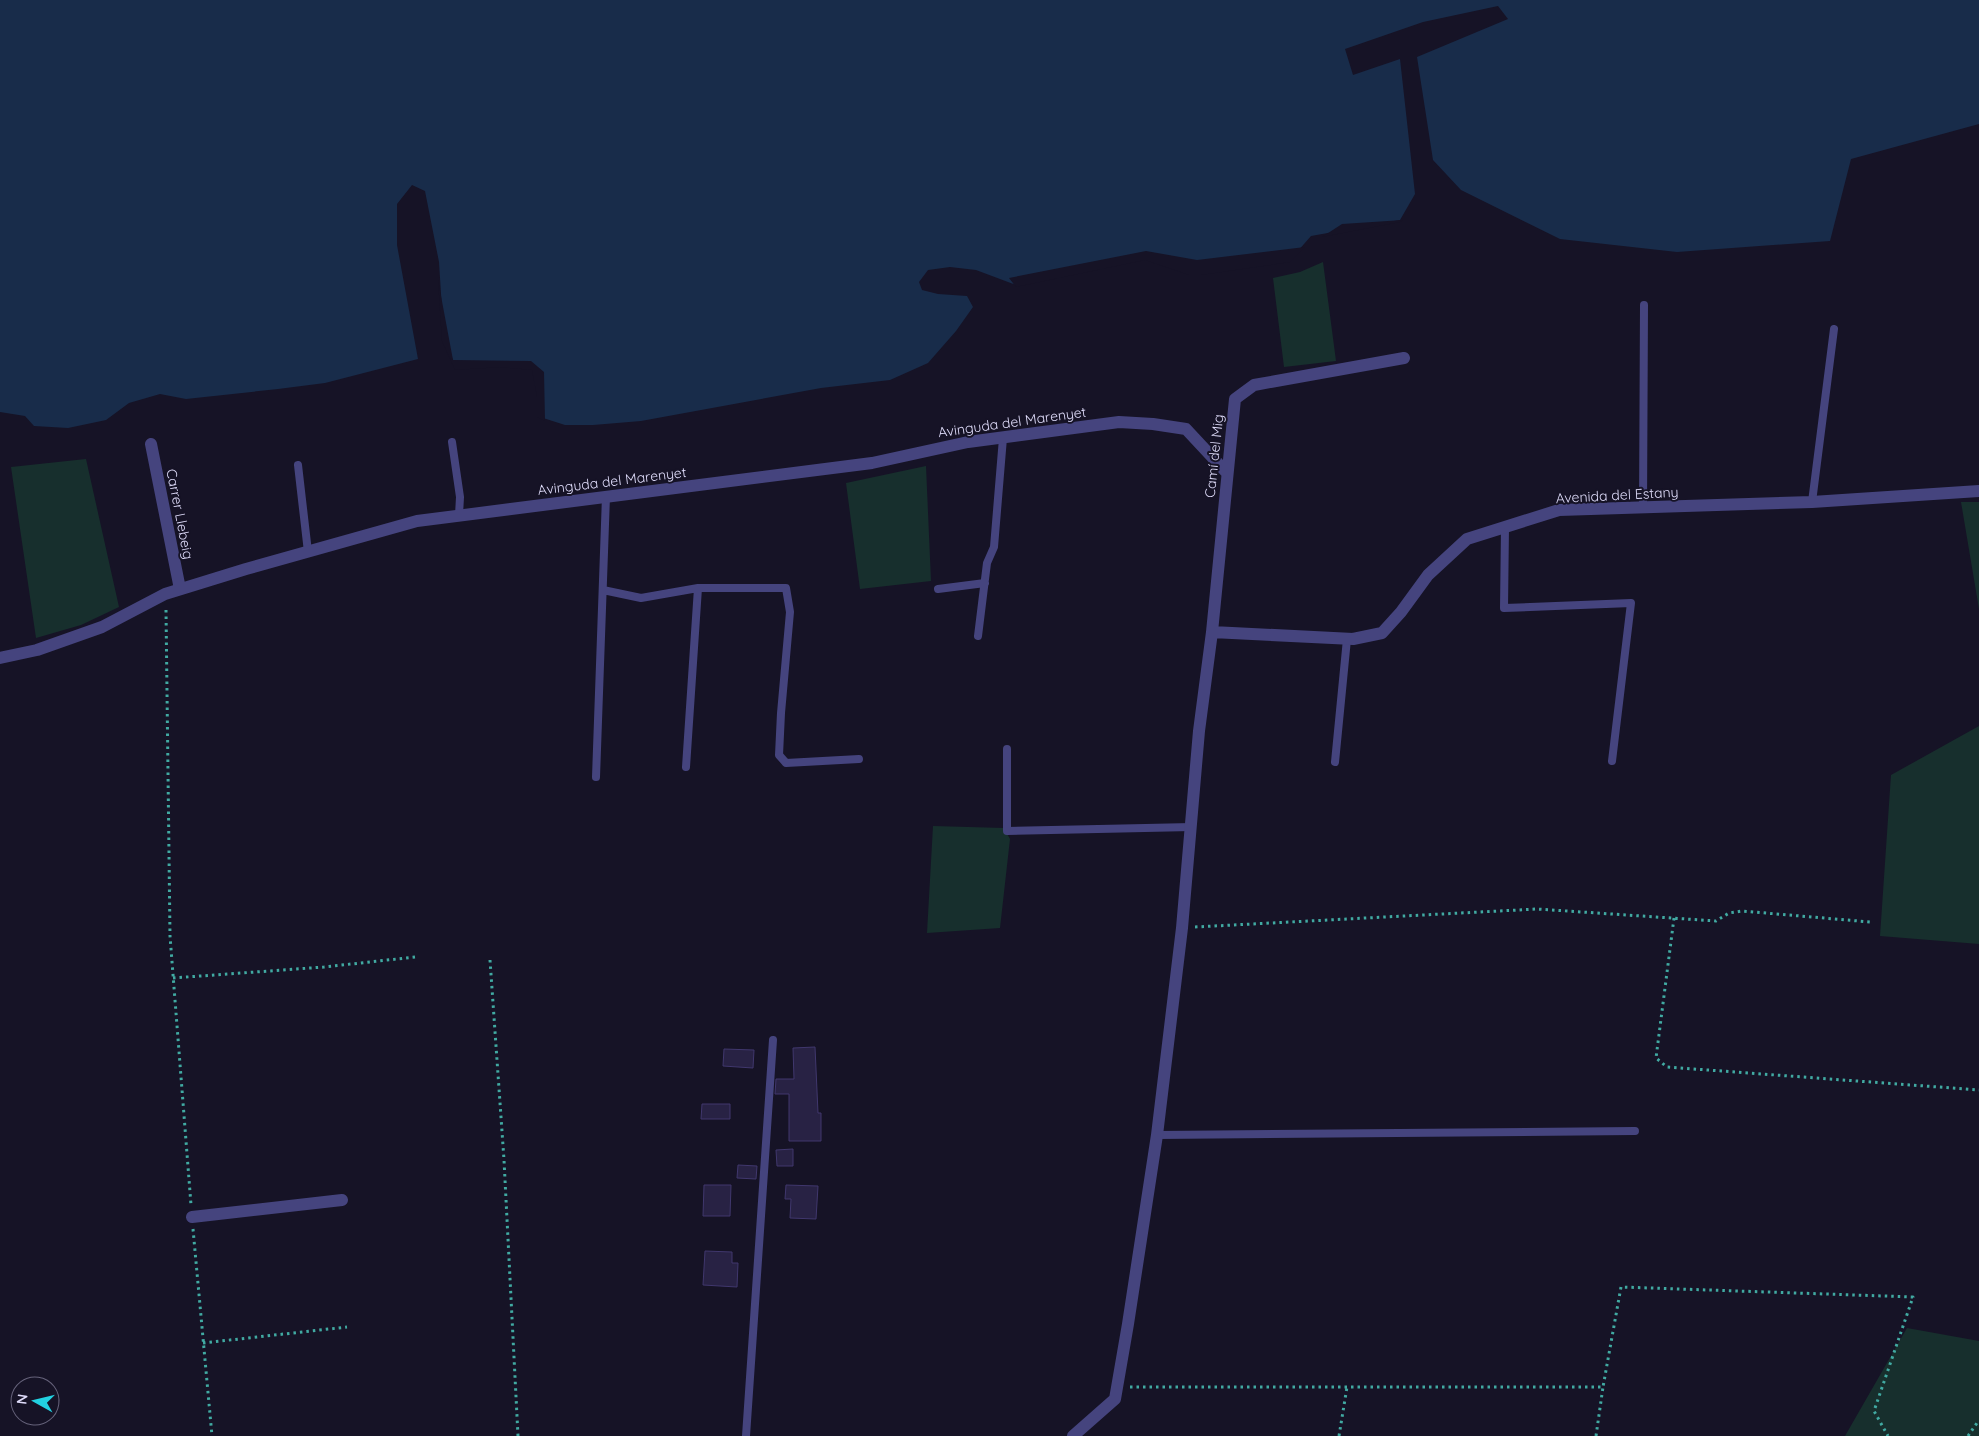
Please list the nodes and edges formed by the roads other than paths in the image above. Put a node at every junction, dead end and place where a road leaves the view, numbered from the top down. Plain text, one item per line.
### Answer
1 (1644, 305) dead end
2 (1834, 329) dead end
3 (1404, 358) dead end
4 (1003, 438) junction
5 (452, 442) dead end
6 (151, 444) dead end
7 (298, 465) dead end
8 (1227, 473) junction
9 (1979, 491) edge
10 (606, 496) junction
11 (1812, 502) junction
12 (1643, 508) junction
13 (459, 515) junction
14 (1505, 527) junction
15 (308, 552) junction
16 (985, 583) junction
17 (698, 588) junction
18 (938, 589) dead end
19 (180, 590) junction
20 (604, 590) junction
21 (1212, 632) junction
22 (978, 636) dead end
23 (1348, 639) junction
24 (0, 658) edge
25 (1006, 749) dead end
26 (859, 759) dead end
27 (1612, 761) dead end
28 (1335, 762) dead end
29 (686, 767) dead end
30 (596, 777) dead end
31 (1192, 828) junction
32 (773, 1040) dead end
33 (1635, 1130) dead end
34 (1157, 1136) junction
35 (342, 1200) dead end
36 (192, 1216) road end
37 (746, 1436) edge
38 (1073, 1436) edge

1 - 12 lane
2 - 11 lane
3 - 8 street, Camí del Mig
4 - 8 street, Avinguda del Marenyet
4 - 10 street, Avinguda del Marenyet
4 - 16 lane
5 - 13 lane
6 - 19 street, Carrer Llebeig
7 - 15 lane
8 - 21 street, Camí del Mig
9 - 11 street, Avenida del Estany
10 - 13 street, Avinguda del Marenyet
10 - 20 lane
11 - 12 street, Avenida del Estany
12 - 14 street, Avenida del Estany
13 - 15 street, Avinguda del Marenyet
14 - 23 street, Avenida del Estany
14 - 27 lane
15 - 19 street, Avinguda del Marenyet
16 - 18 lane
16 - 22 lane
17 - 20 lane
17 - 26 lane
17 - 29 lane
19 - 24 street, Avinguda del Marenyet
20 - 30 lane
21 - 23 street, Avenida del Estany
21 - 31 street, Camí del Mig
23 - 28 lane
25 - 31 lane
31 - 34 street, Camí del Mig
32 - 37 lane
33 - 34 lane
34 - 38 street, Camí del Mig
35 - 36 street

